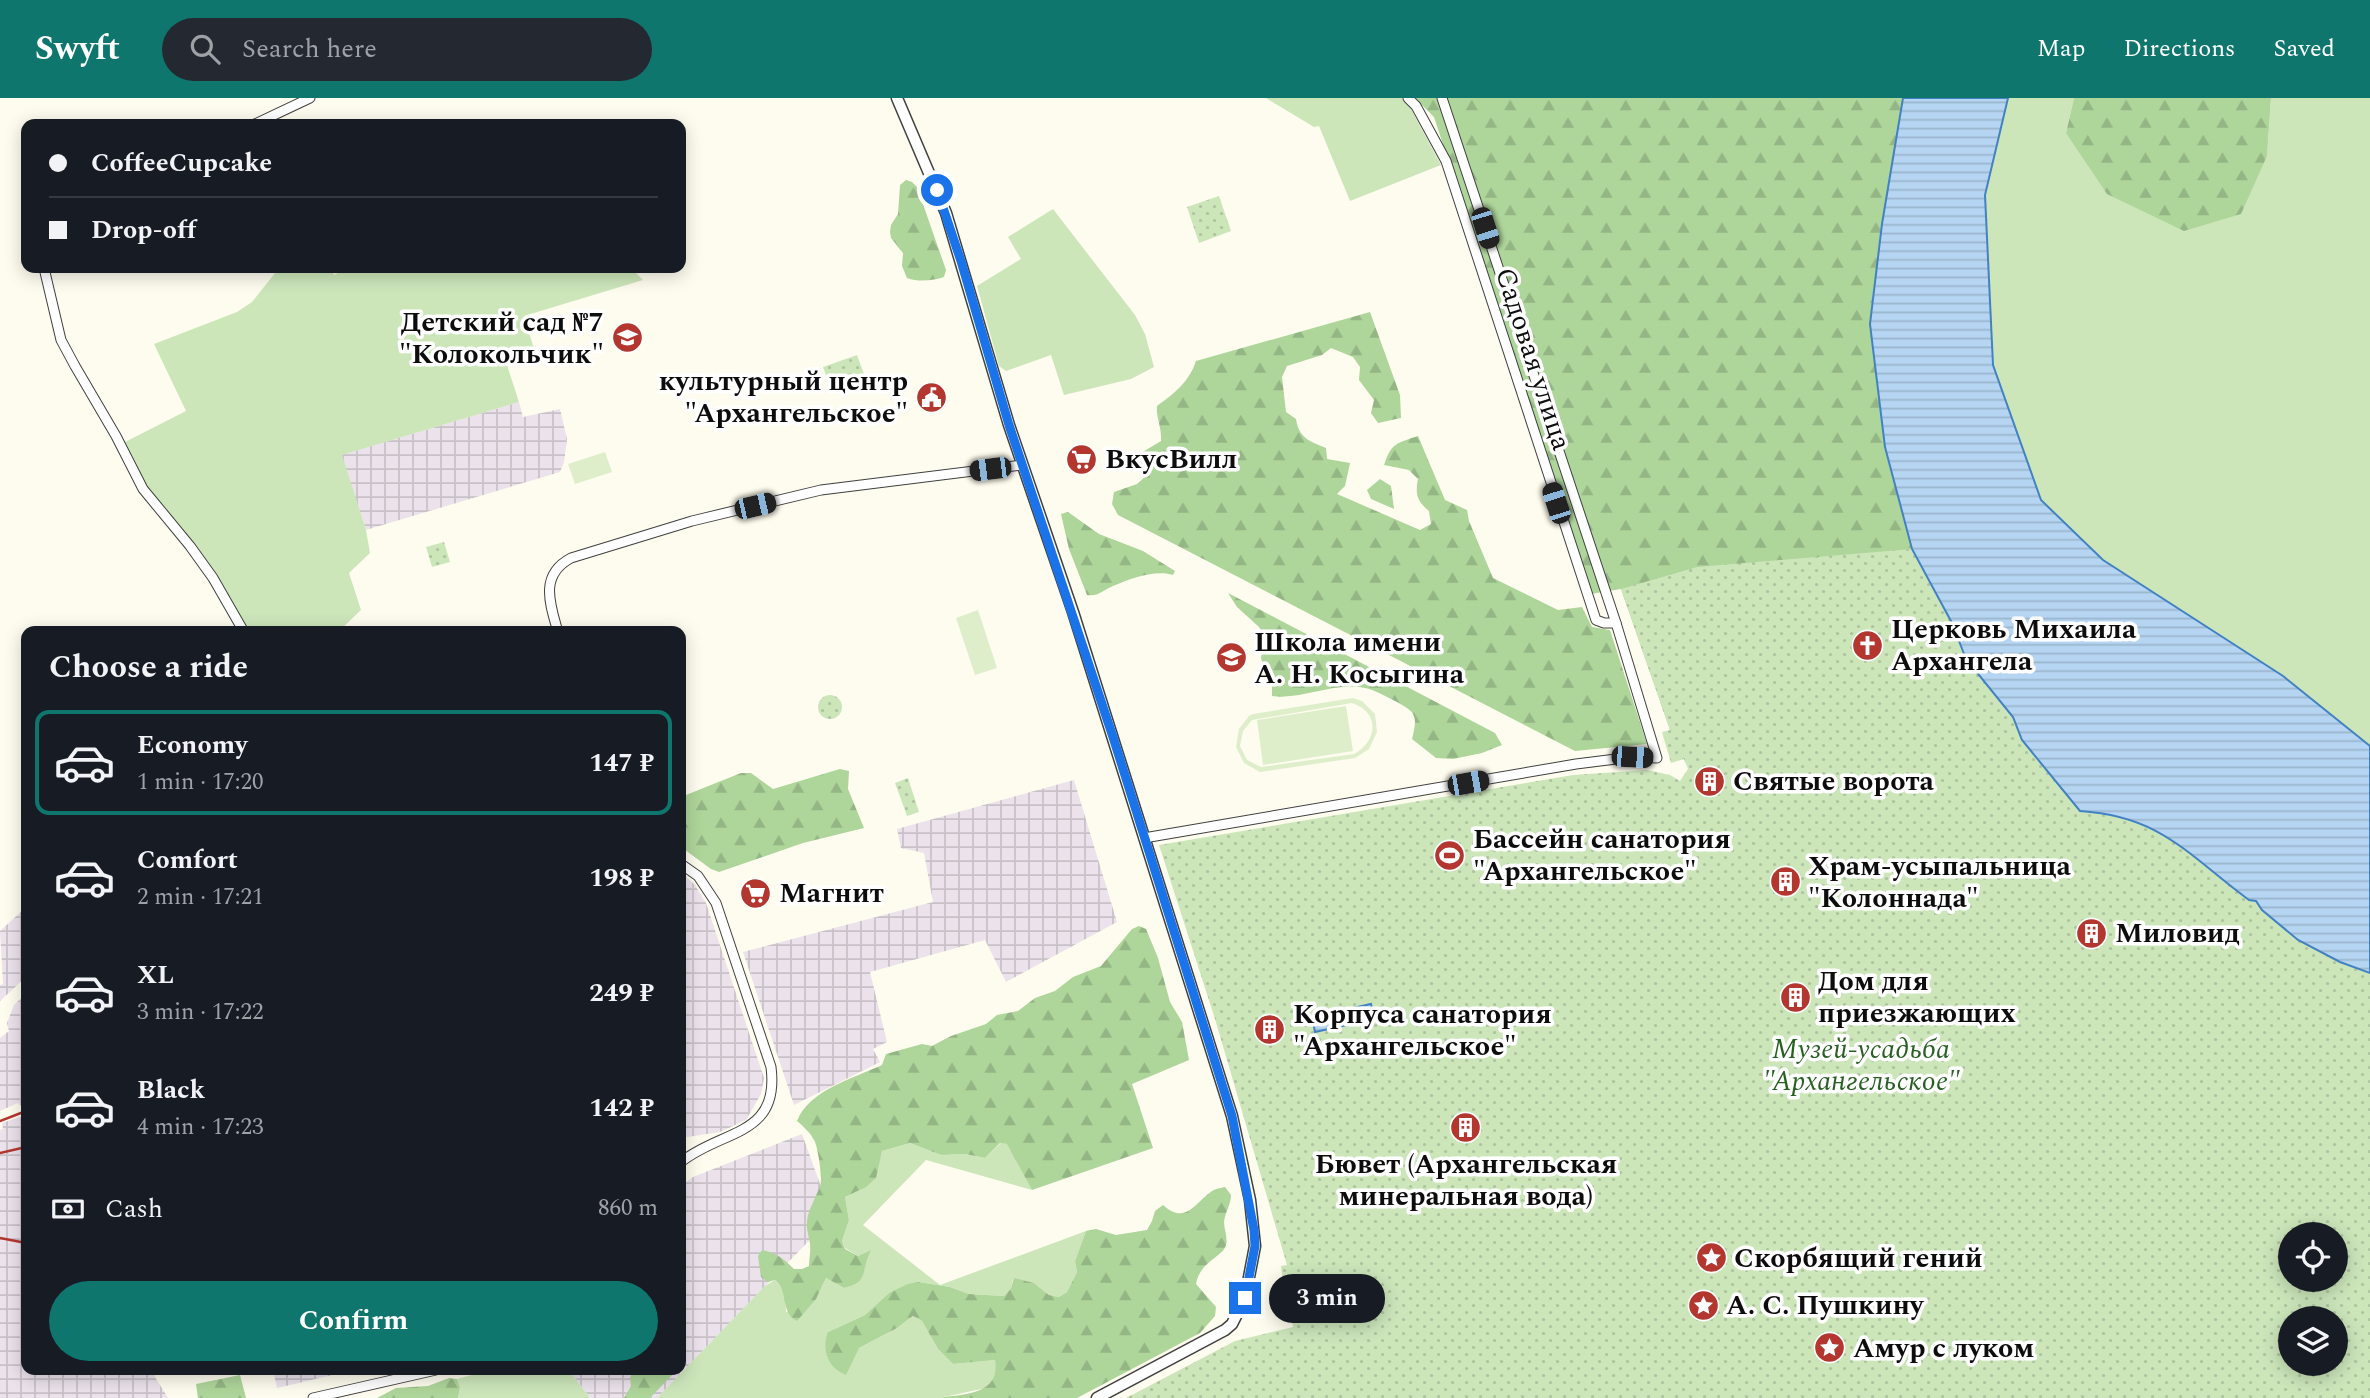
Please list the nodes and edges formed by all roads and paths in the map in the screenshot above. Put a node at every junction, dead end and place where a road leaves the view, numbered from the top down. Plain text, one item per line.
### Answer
1 (310, 98) edge
2 (897, 98) edge
3 (1408, 98) edge
4 (1442, 98) edge
5 (266, 119) edge
6 (45, 273) edge
7 (1022, 465) junction
8 (1616, 623) junction
9 (241, 626) edge
10 (556, 626) edge
11 (1144, 838) junction
12 (686, 868) edge
13 (686, 1159) edge
14 (414, 1375) edge
15 (313, 1398) edge
16 (1097, 1398) edge

1 - 5 street
2 - 7 street
3 - 8 street, Садовая улица
4 - 8 street
6 - 9 street
7 - 10 street
7 - 11 street
8 - 11 street
11 - 16 street
12 - 13 street
14 - 15 street

